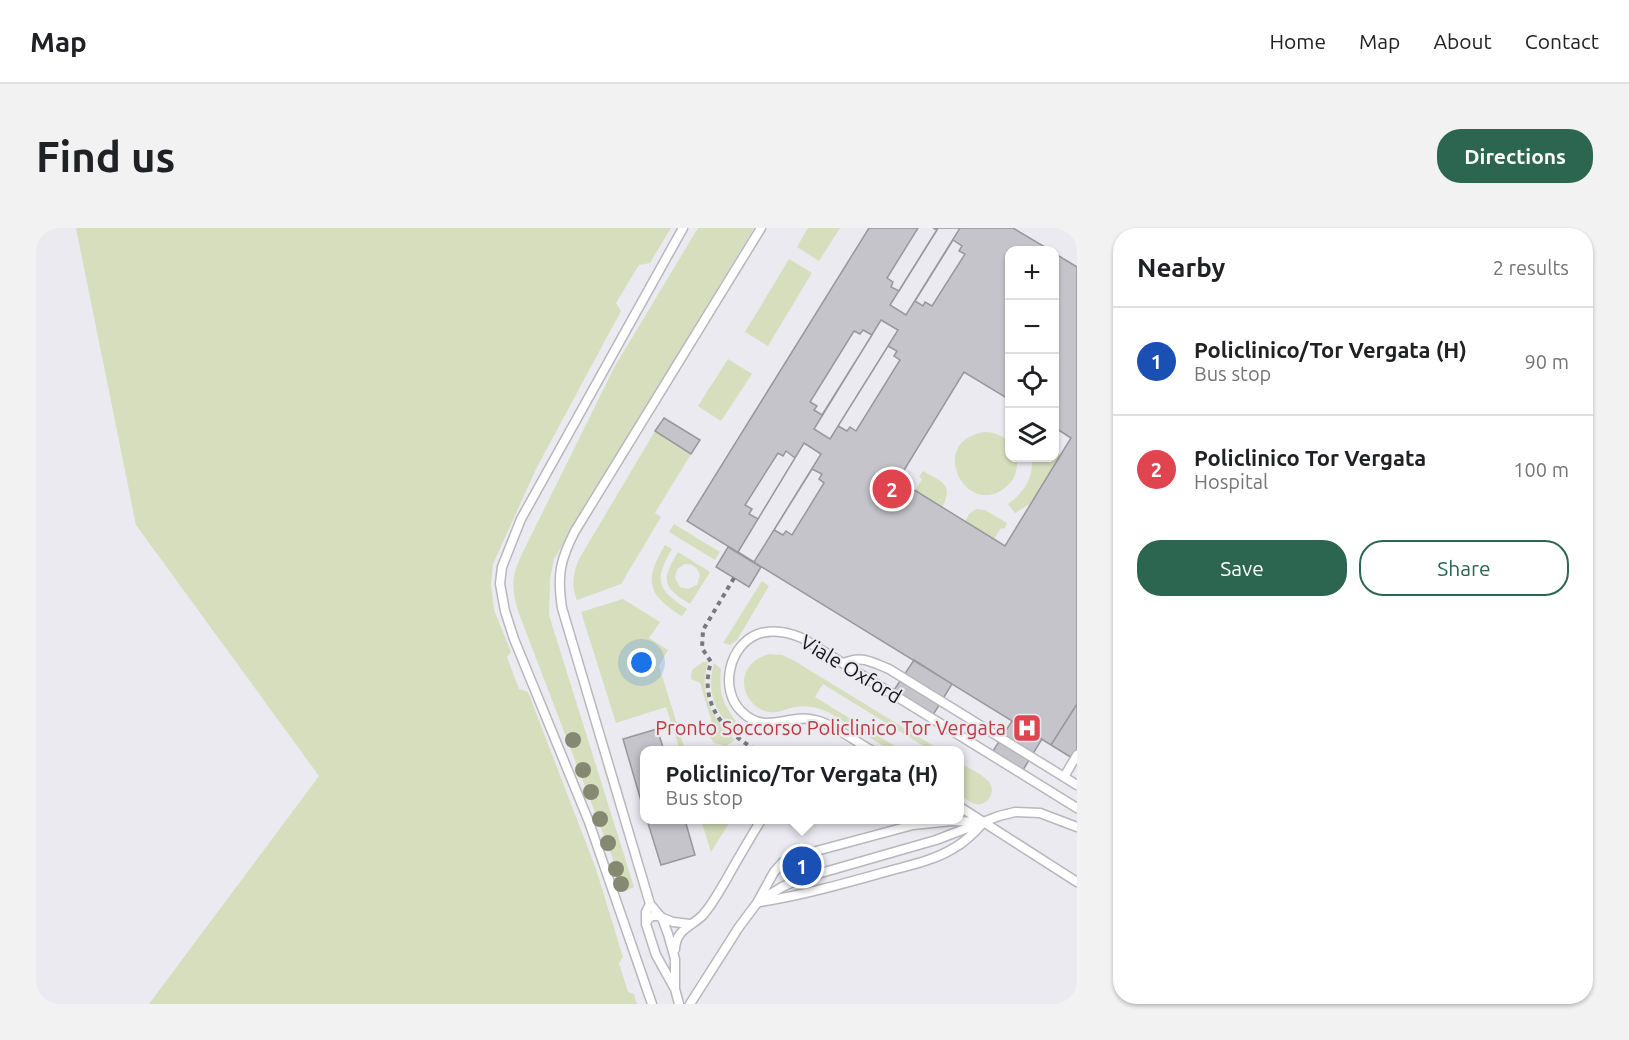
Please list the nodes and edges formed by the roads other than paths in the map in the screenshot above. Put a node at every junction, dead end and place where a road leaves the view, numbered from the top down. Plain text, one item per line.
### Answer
1 (683, 228) edge
2 (760, 228) edge
3 (844, 663) junction
4 (864, 746) edge
5 (1077, 755) edge
6 (1064, 777) junction
7 (1077, 785) edge
8 (1077, 808) edge
9 (964, 810) edge
10 (964, 821) edge
11 (984, 822) junction
12 (758, 824) edge
13 (922, 824) edge
14 (1077, 827) edge
15 (1077, 882) edge
16 (757, 903) junction
17 (650, 904) junction
18 (662, 918) junction
19 (646, 924) junction
20 (690, 924) junction
21 (675, 959) junction
22 (675, 989) junction
23 (652, 1004) edge
24 (679, 1004) edge
25 (690, 1004) edge

1 - 23 lane
2 - 17 lane
3 - 4 lane, Viale Oxford
3 - 6 lane
3 - 8 lane, Viale Oxford
5 - 6 lane
6 - 7 lane
9 - 11 lane
10 - 11 lane
11 - 14 lane
11 - 15 lane
11 - 16 lane
11 - 16 lane
12 - 20 lane
13 - 16 lane
16 - 25 lane
17 - 18 lane
17 - 19 lane
18 - 19 lane
18 - 20 lane
18 - 21 lane
19 - 22 lane
20 - 21 lane
21 - 22 lane
22 - 24 lane

